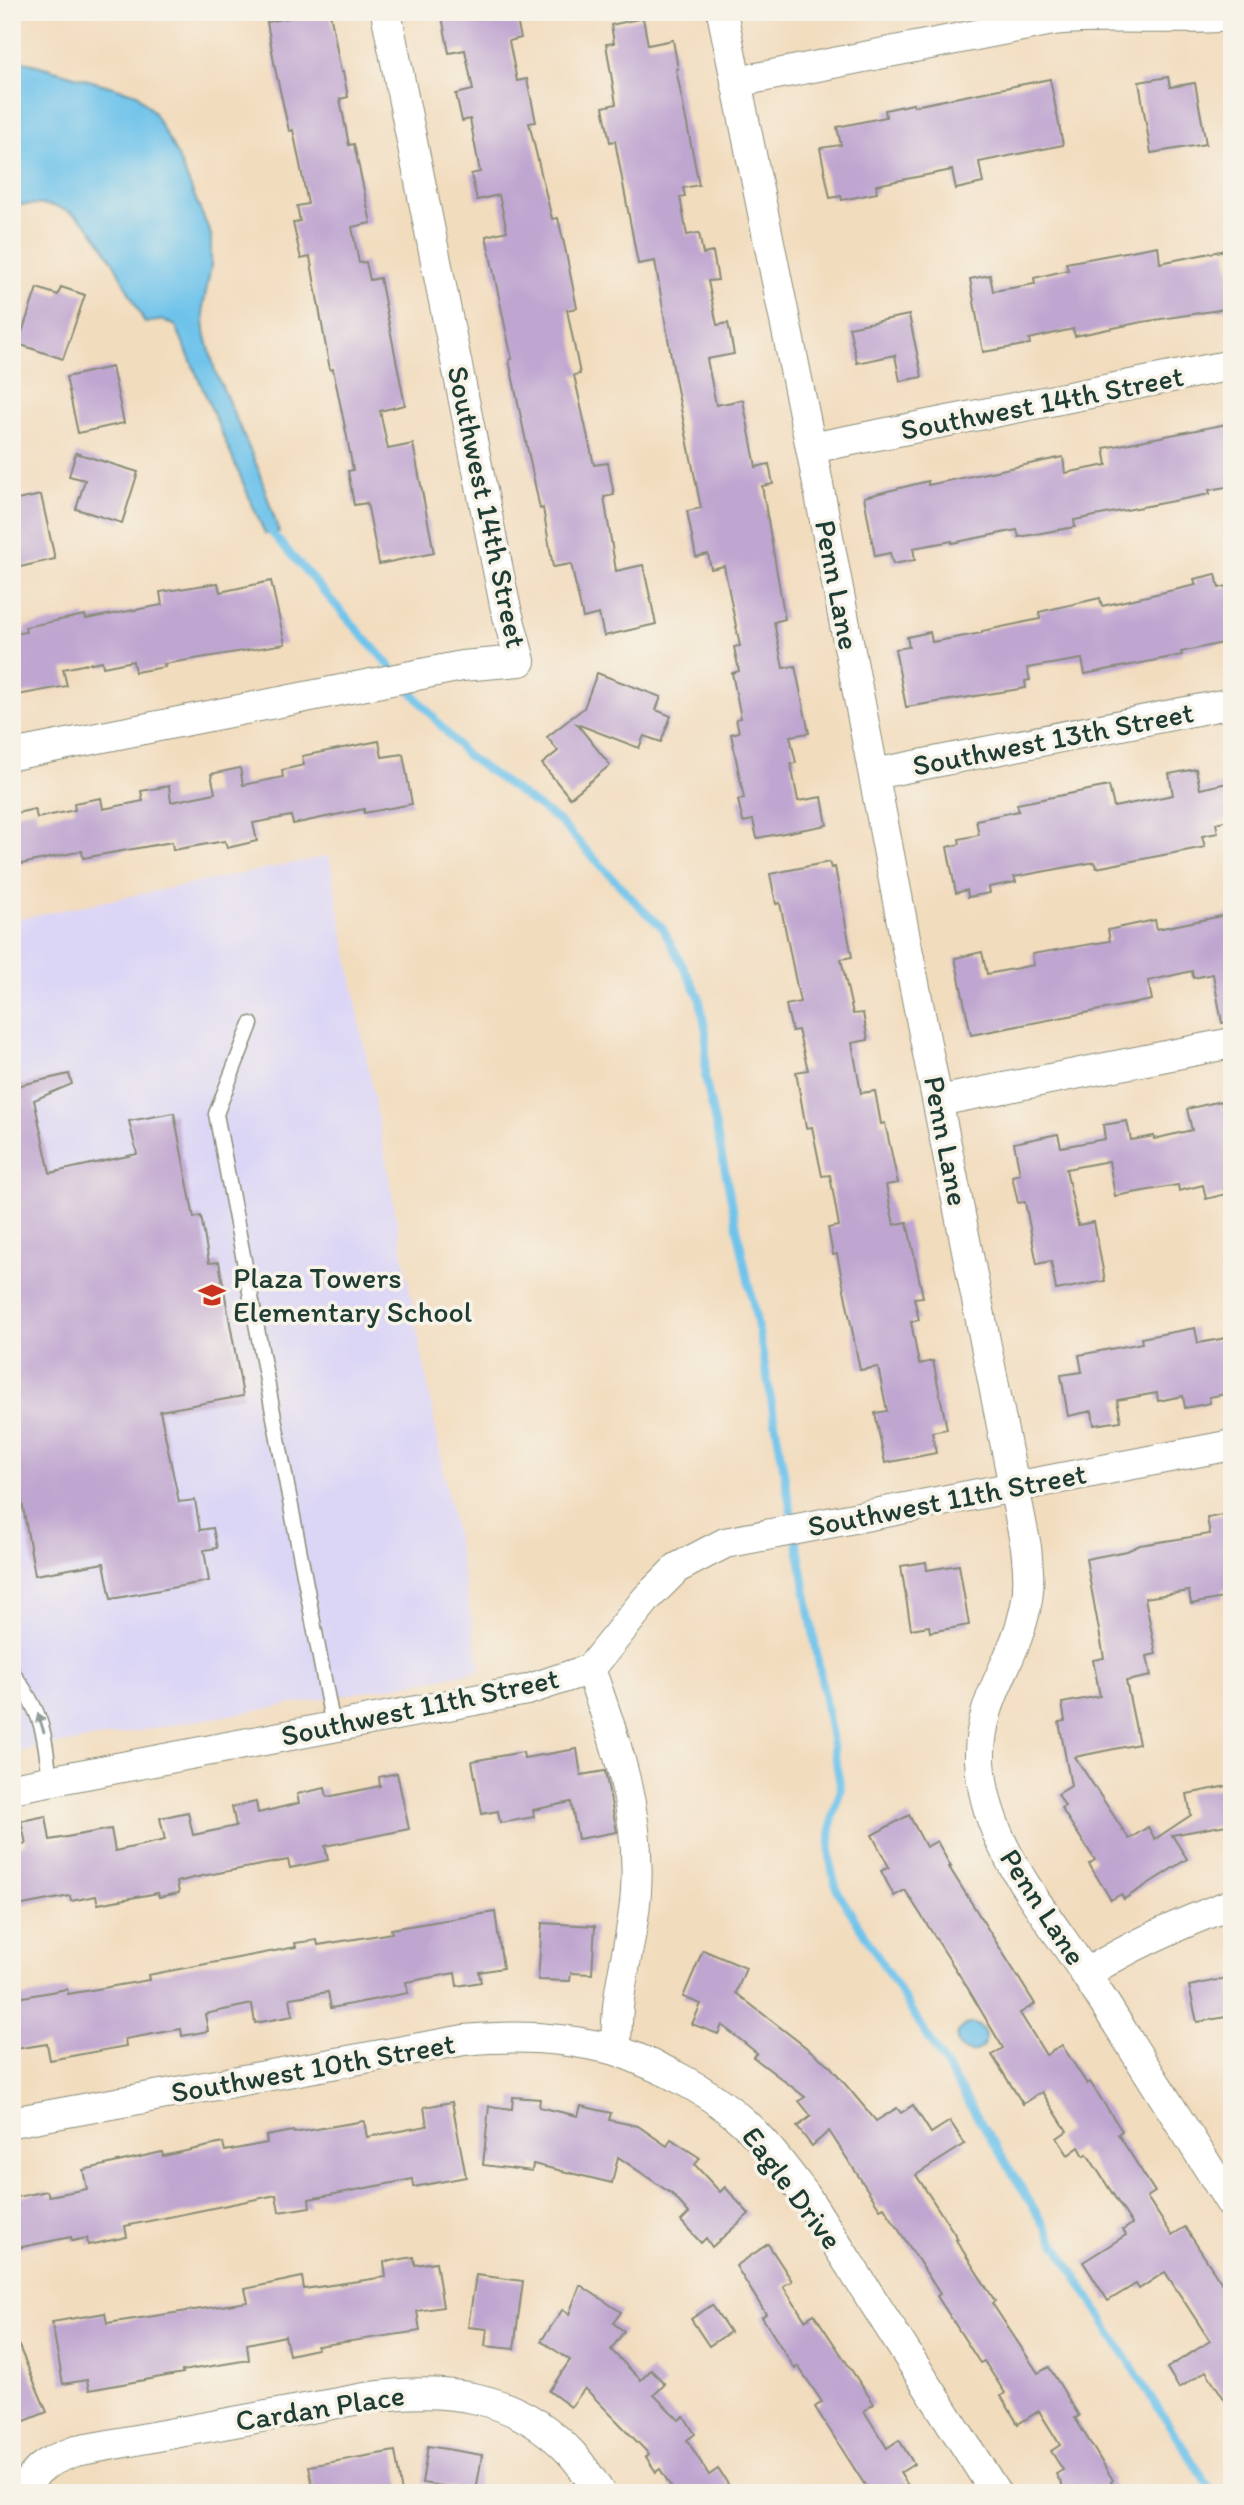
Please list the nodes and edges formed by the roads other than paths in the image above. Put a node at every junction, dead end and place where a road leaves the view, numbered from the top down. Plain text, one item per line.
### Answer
1 (386, 12) edge
2 (722, 12) edge
3 (1232, 16) edge
4 (736, 82) junction
5 (1232, 365) edge
6 (811, 448) junction
7 (1232, 703) edge
8 (12, 755) edge
9 (874, 774) junction
10 (251, 1024) dead end
11 (1232, 1043) edge
12 (938, 1101) junction
13 (1232, 1445) edge
14 (1014, 1487) junction
15 (590, 1669) junction
16 (12, 1672) edge
17 (332, 1726) junction
18 (50, 1781) junction
19 (12, 1788) edge
20 (1232, 1904) edge
21 (1086, 1974) junction
22 (616, 2050) junction
23 (12, 2122) edge
24 (1232, 2205) edge
25 (25, 2493) edge
26 (600, 2493) edge
27 (996, 2493) edge

1 - 8 street, Southwest 14th Street
2 - 4 street, Penn Lane
3 - 4 street
4 - 6 street, Penn Lane
5 - 6 street, Southwest 14th Street
6 - 9 street, Penn Lane
7 - 9 street, Southwest 13th Street
9 - 12 street, Penn Lane
10 - 17 lane
11 - 12 street
12 - 14 street, Penn Lane
13 - 14 street, Southwest 11th Street
14 - 15 street, Southwest 11th Street
14 - 21 street, Penn Lane
15 - 17 street, Southwest 11th Street
15 - 22 street
18 -> 16 lane
17 - 18 street, Southwest 11th Street
18 - 19 street, Southwest 11th Street
20 - 21 street
21 - 24 street, Penn Lane
22 - 23 street, Southwest 10th Street
22 - 27 street, Eagle Drive
25 - 26 street, Cardan Place

